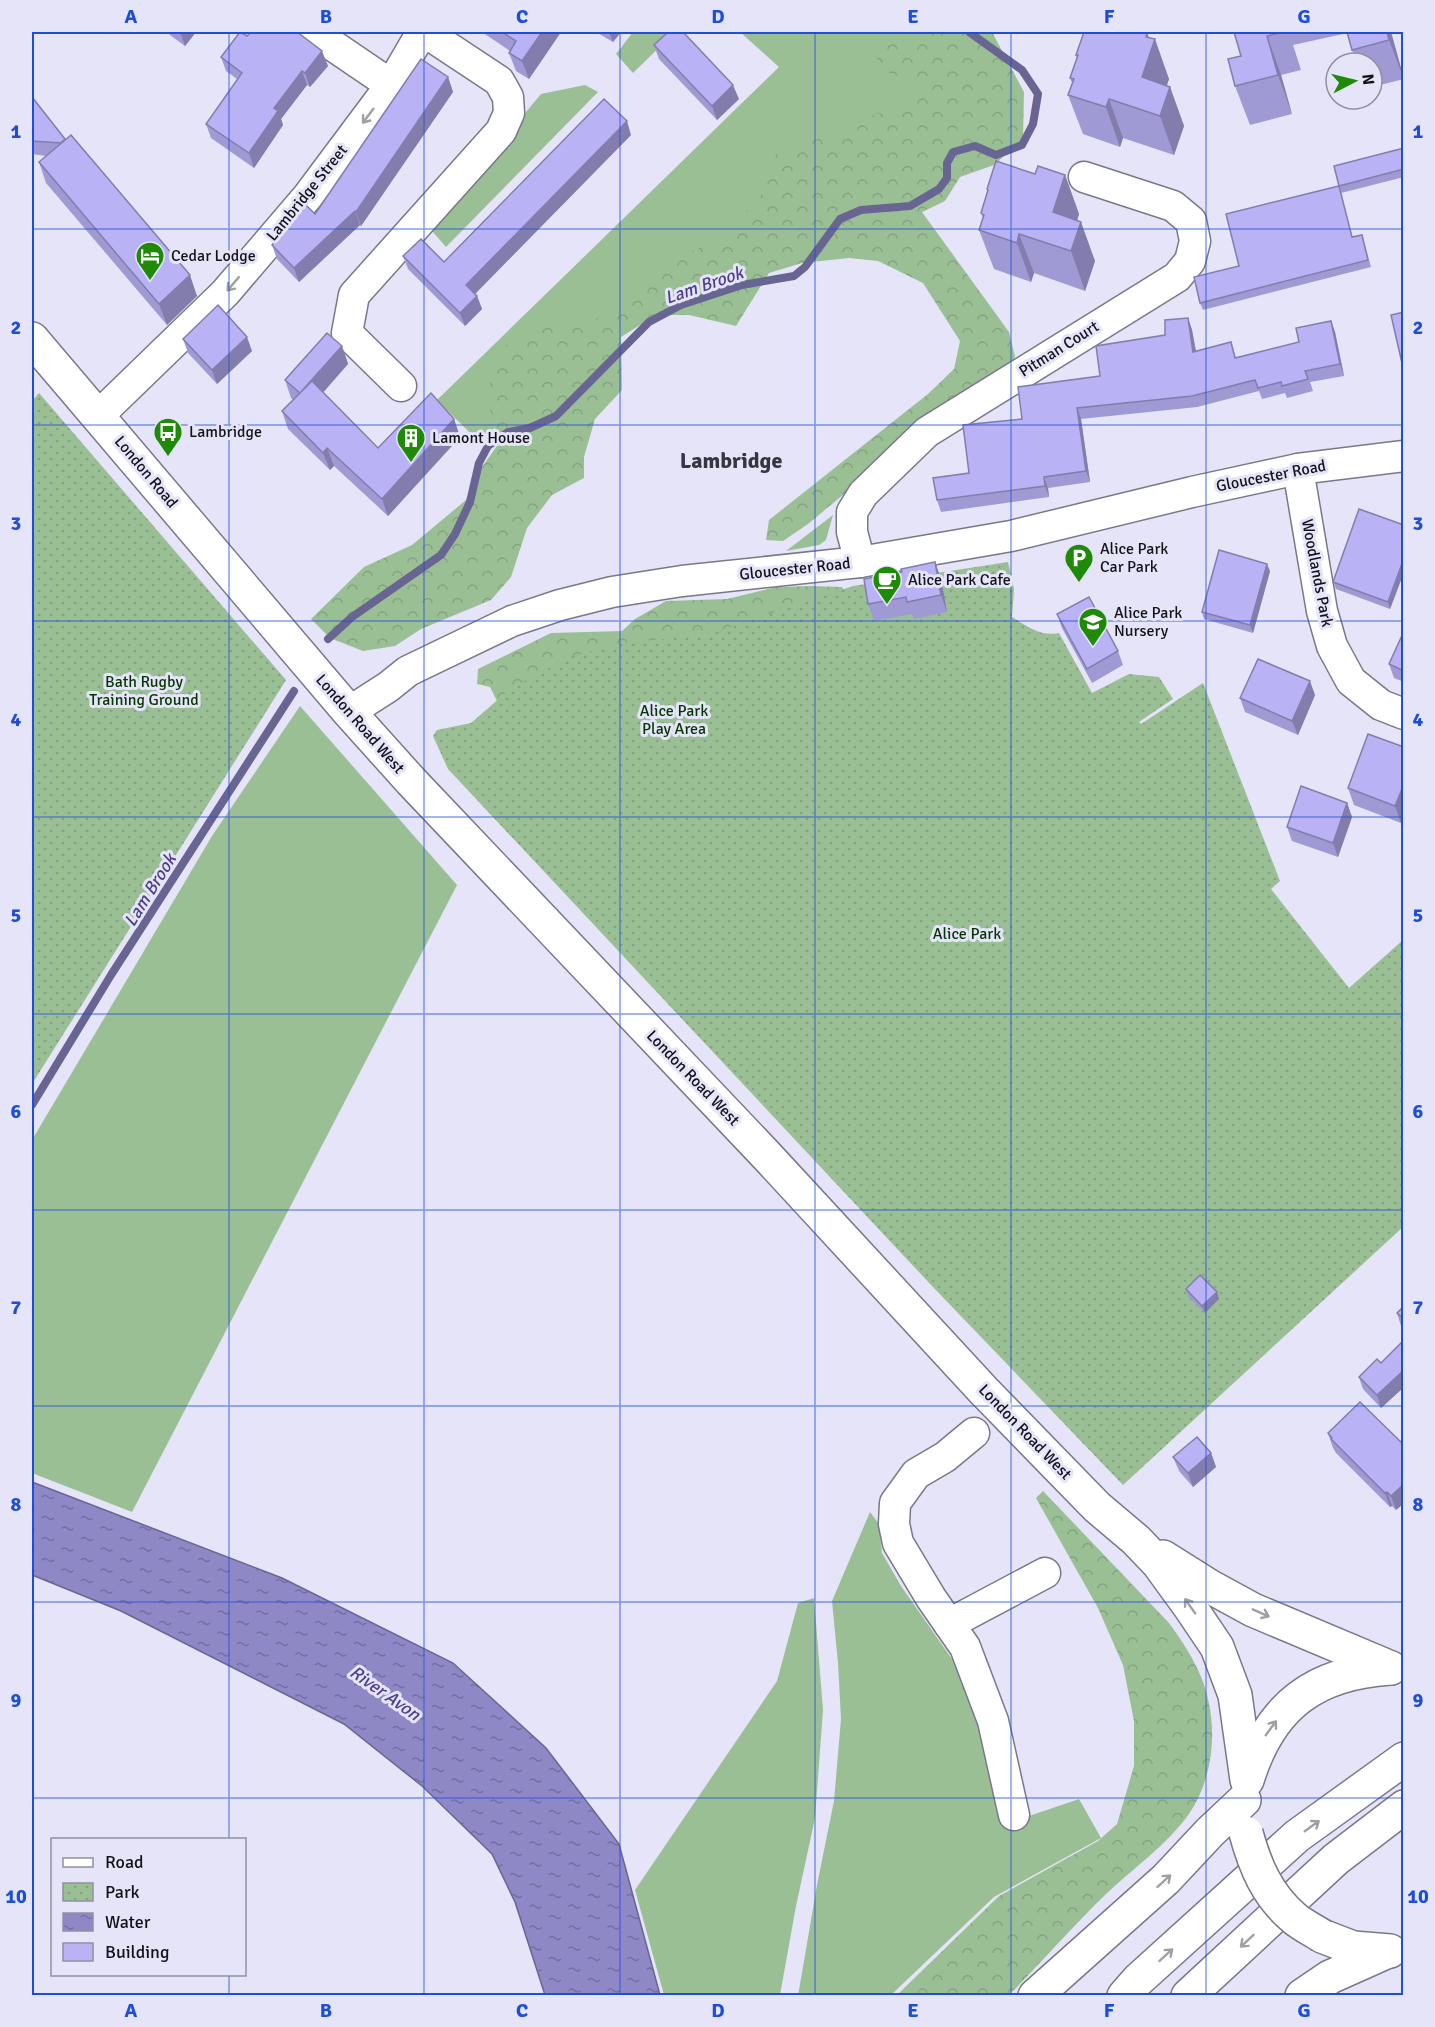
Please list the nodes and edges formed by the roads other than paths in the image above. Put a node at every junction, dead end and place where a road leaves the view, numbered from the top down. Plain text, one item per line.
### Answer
1 (313, 32) edge
2 (423, 32) edge
3 (391, 85) junction
4 (1084, 177) dead end
5 (32, 339) edge
6 (401, 386) dead end
7 (98, 416) junction
8 (1404, 456) edge
9 (1298, 469) junction
10 (860, 562) junction
11 (259, 606) joint
12 (349, 712) junction
13 (1404, 714) edge
14 (984, 1391) junction
15 (1020, 1427) junction
16 (974, 1433) junction
17 (1136, 1540) junction
18 (1045, 1573) dead end
19 (949, 1624) junction
20 (1397, 1668) edge
21 (1404, 1759) edge
22 (1246, 1790) junction
23 (1404, 1808) edge
24 (1014, 1815) dead end
25 (1395, 1951) edge
26 (1035, 1995) edge
27 (1124, 1995) edge
28 (1188, 1995) edge
29 (1302, 1995) edge

1 - 3 street
2 - 3 street, Lambridge Street
2 - 6 street, Lambridge Street
3 -> 7 street, Lambridge Street
4 - 10 street, Pitman Court
5 - 7 highway, London Road
7 - 11 highway, London Road
8 - 9 street, Gloucester Road
9 - 10 street, Gloucester Road
9 - 13 street, Woodlands Park
10 - 12 street, Gloucester Road
11 - 12 highway, London Road West
12 - 14 highway, London Road West
14 - 15 highway, London Road West
14 - 16 street
15 - 16 street
15 - 17 highway, London Road West
16 - 19 street
17 -> 20 highway, London Road West
22 -> 17 highway, London Road West
18 - 19 street
19 - 24 street
22 -> 20 highway
27 -> 21 highway
22 - 25 highway, London Road West, bridge
26 -> 22 highway
23 -> 28 highway
25 - 29 highway

